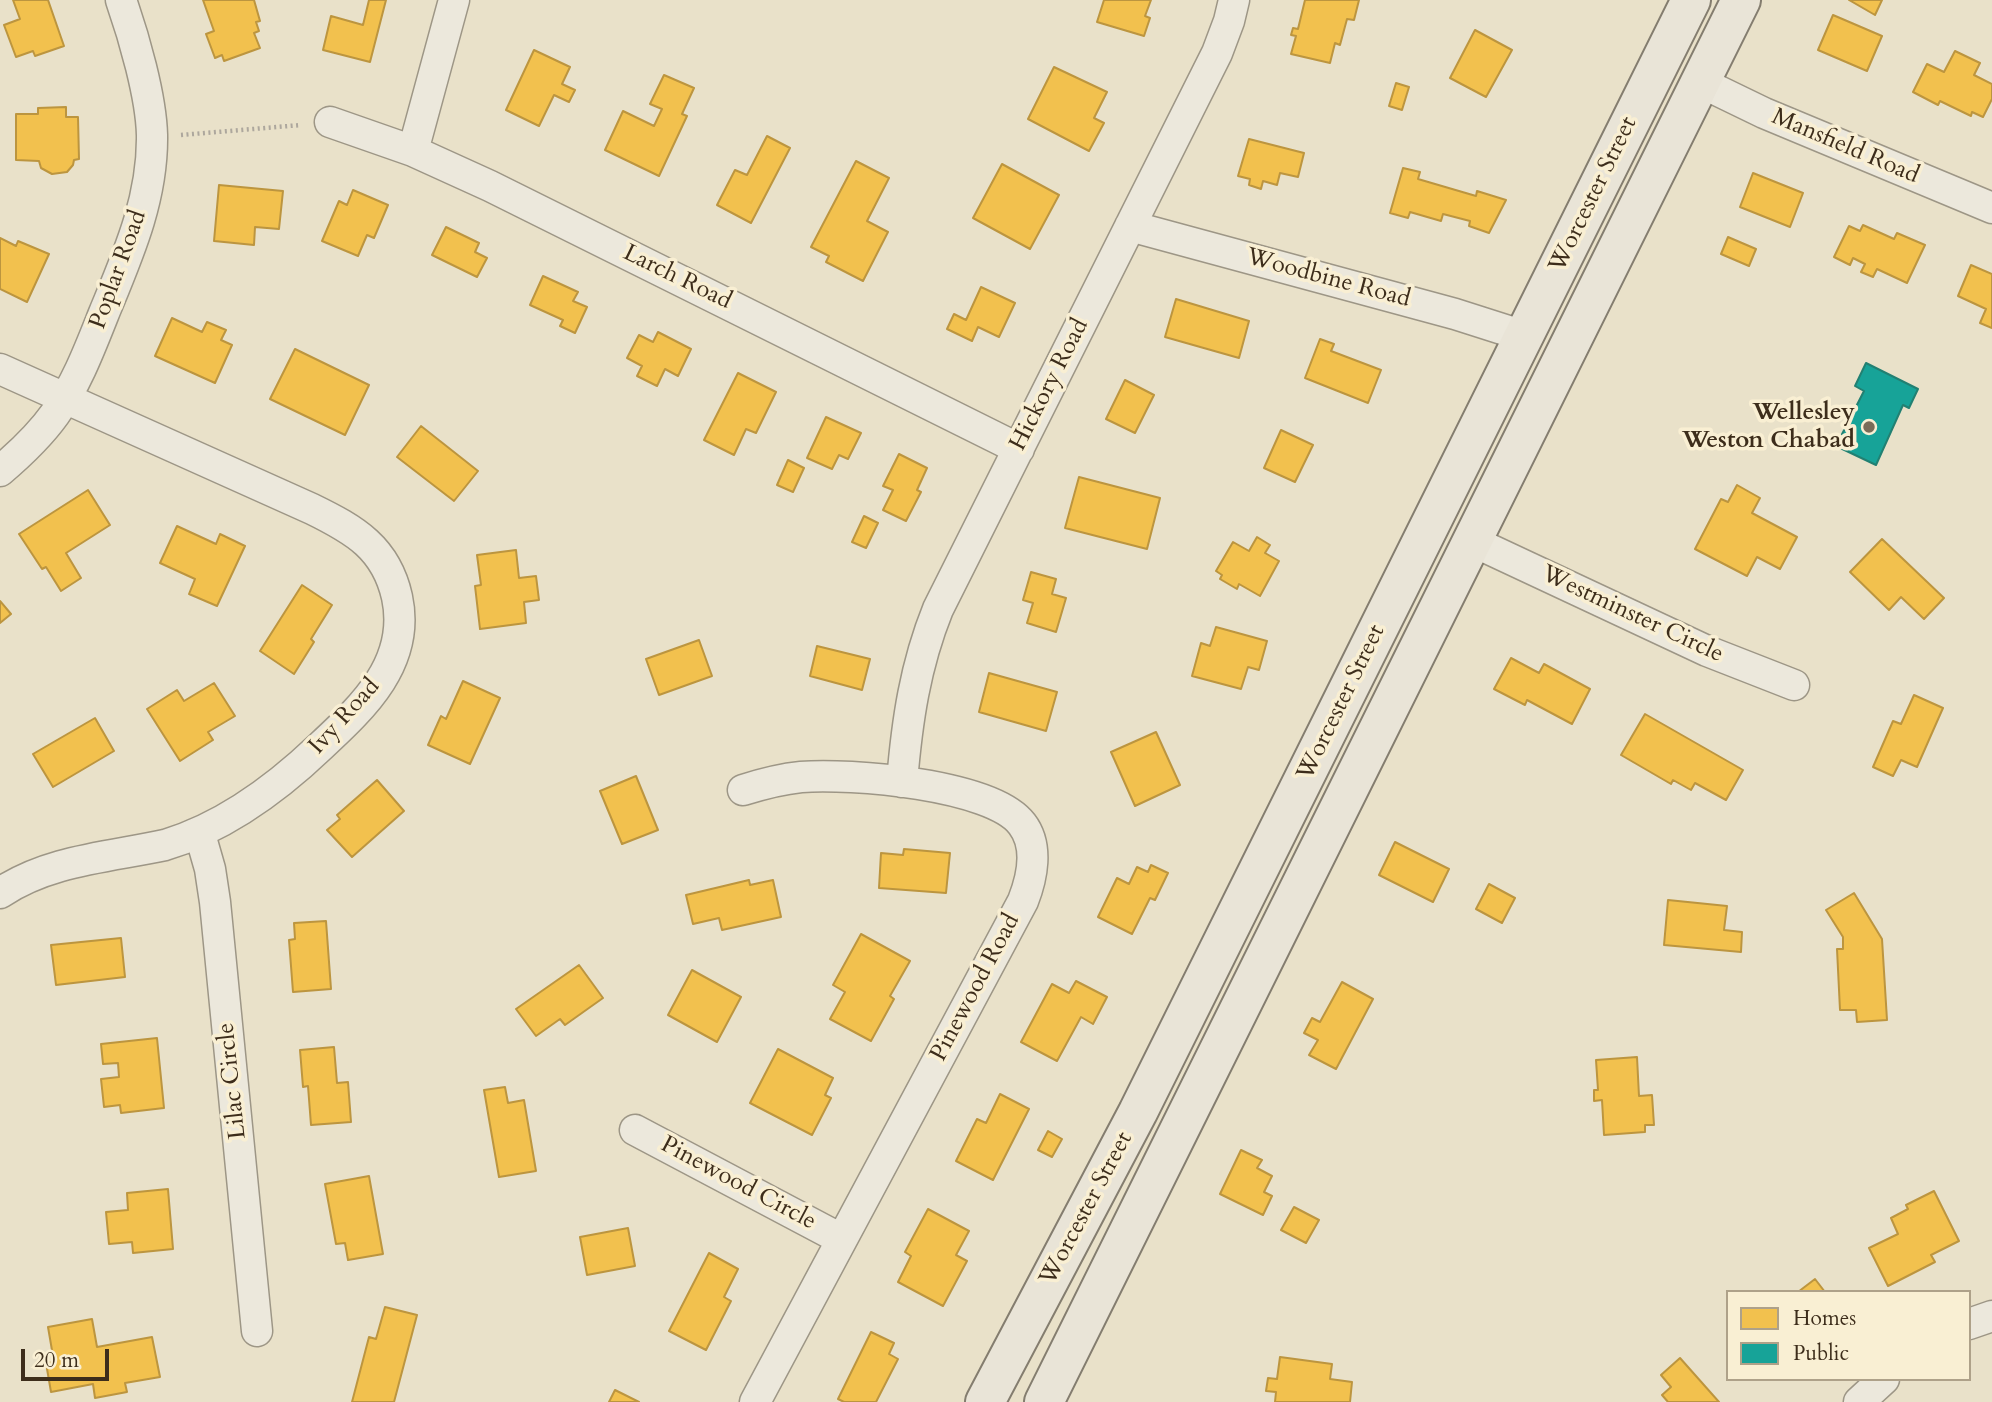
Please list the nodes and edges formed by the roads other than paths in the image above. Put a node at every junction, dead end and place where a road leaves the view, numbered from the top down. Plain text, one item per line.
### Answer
1 (121, 0) edge
2 (454, 0) edge
3 (1234, 0) edge
4 (1691, 0) edge
5 (1741, 0) edge
6 (1700, 82) junction
7 (330, 122) road end
8 (412, 151) junction
9 (1992, 208) edge
10 (1130, 226) junction
11 (1524, 336) junction
12 (0, 369) edge
13 (65, 398) junction
14 (1018, 449) junction
15 (0, 471) edge
16 (1472, 541) junction
17 (1794, 685) dead end
18 (902, 782) junction
19 (743, 790) dead end
20 (200, 834) junction
21 (0, 893) edge
22 (635, 1130) dead end
23 (841, 1239) junction
24 (1992, 1316) edge
25 (1971, 1323) edge
26 (257, 1331) dead end
27 (1882, 1381) edge
28 (755, 1402) edge
29 (985, 1402) edge
30 (1044, 1402) edge
31 (1859, 1402) edge

1 - 13 street, Poplar Road
2 - 8 street
3 - 10 street, Hickory Road
4 - 11 highway, Worcester Street
5 - 6 highway, Worcester Street
6 - 9 street, Mansfield Road
6 - 16 highway, Worcester Street
7 - 8 street, Larch Road
8 - 14 street, Larch Road
10 - 11 street, Woodbine Road
10 - 14 street, Hickory Road
11 - 29 highway, Worcester Street
12 - 13 street, Ivy Road
13 - 15 street, Poplar Road
13 - 20 street, Ivy Road
14 - 18 street, Hickory Road
16 - 17 street, Westminster Circle
16 - 30 highway, Worcester Street
18 - 19 street, Pinewood Road
18 - 23 street, Pinewood Road
20 - 21 street, Ivy Road
20 - 26 street, Lilac Circle
22 - 23 street, Pinewood Circle
23 - 28 street, Pinewood Road
24 - 25 street
27 - 31 street

